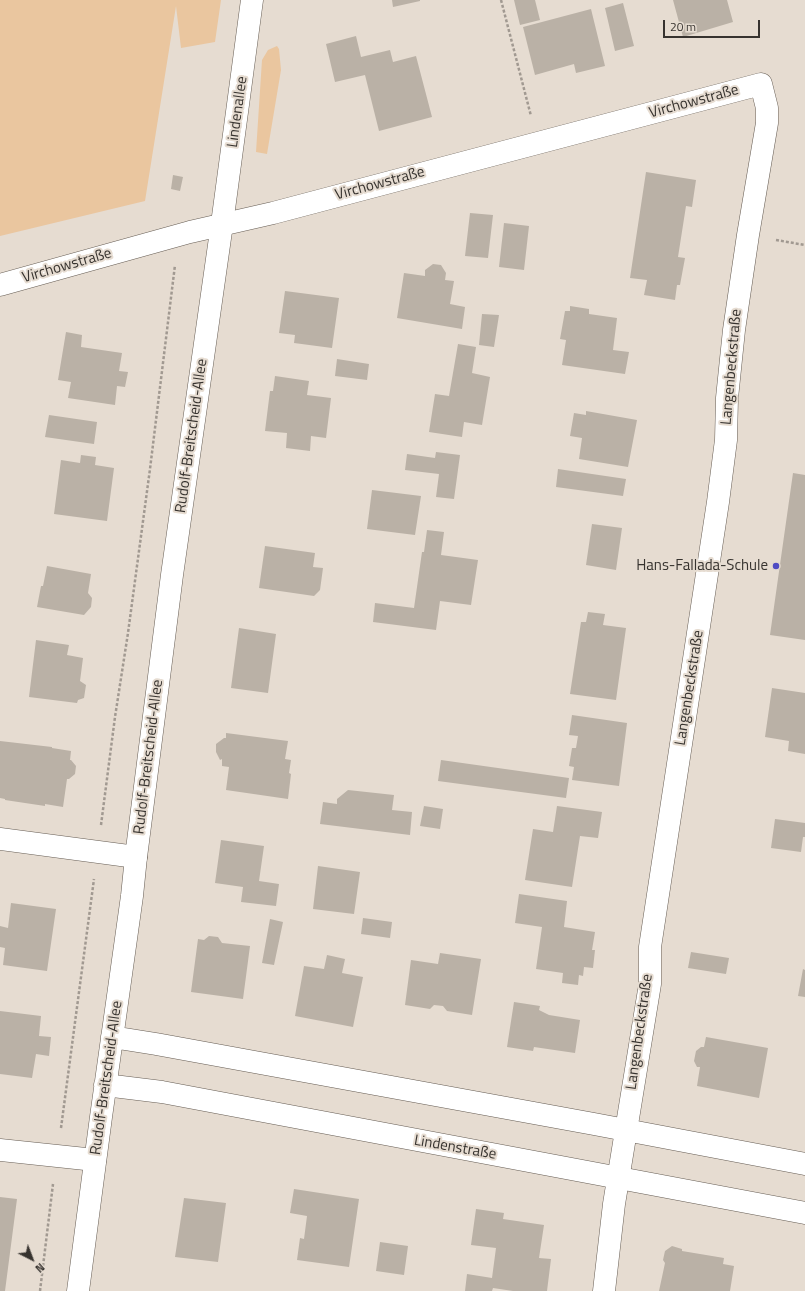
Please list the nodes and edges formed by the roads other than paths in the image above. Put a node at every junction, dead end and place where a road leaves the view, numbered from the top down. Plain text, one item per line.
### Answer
1 (252, 0) edge
2 (761, 84) joint
3 (222, 224) junction
4 (0, 285) edge
5 (0, 839) edge
6 (136, 857) junction
7 (112, 1037) junction
8 (105, 1085) junction
9 (626, 1130) junction
10 (0, 1150) edge
11 (95, 1160) junction
12 (805, 1164) edge
13 (618, 1178) junction
14 (805, 1213) edge
15 (78, 1291) edge
16 (604, 1291) edge

1 - 3 street, Lindenallee
2 - 3 street, Virchowstraße
2 - 9 street, Langenbeckstraße
3 - 4 street, Virchowstraße
3 - 6 street, Rudolf-Breitscheid-Allee
5 - 6 street
6 - 7 street, Rudolf-Breitscheid-Allee
7 - 8 street, Rudolf-Breitscheid-Allee
7 - 9 street
8 - 11 street, Rudolf-Breitscheid-Allee
8 - 13 street, Lindenstraße
9 - 12 street
9 - 13 street, Langenbeckstraße
10 - 11 street
11 - 15 street, Rudolf-Breitscheid-Allee
13 - 14 street, Lindenstraße
13 - 16 street, Langenbeckstraße

